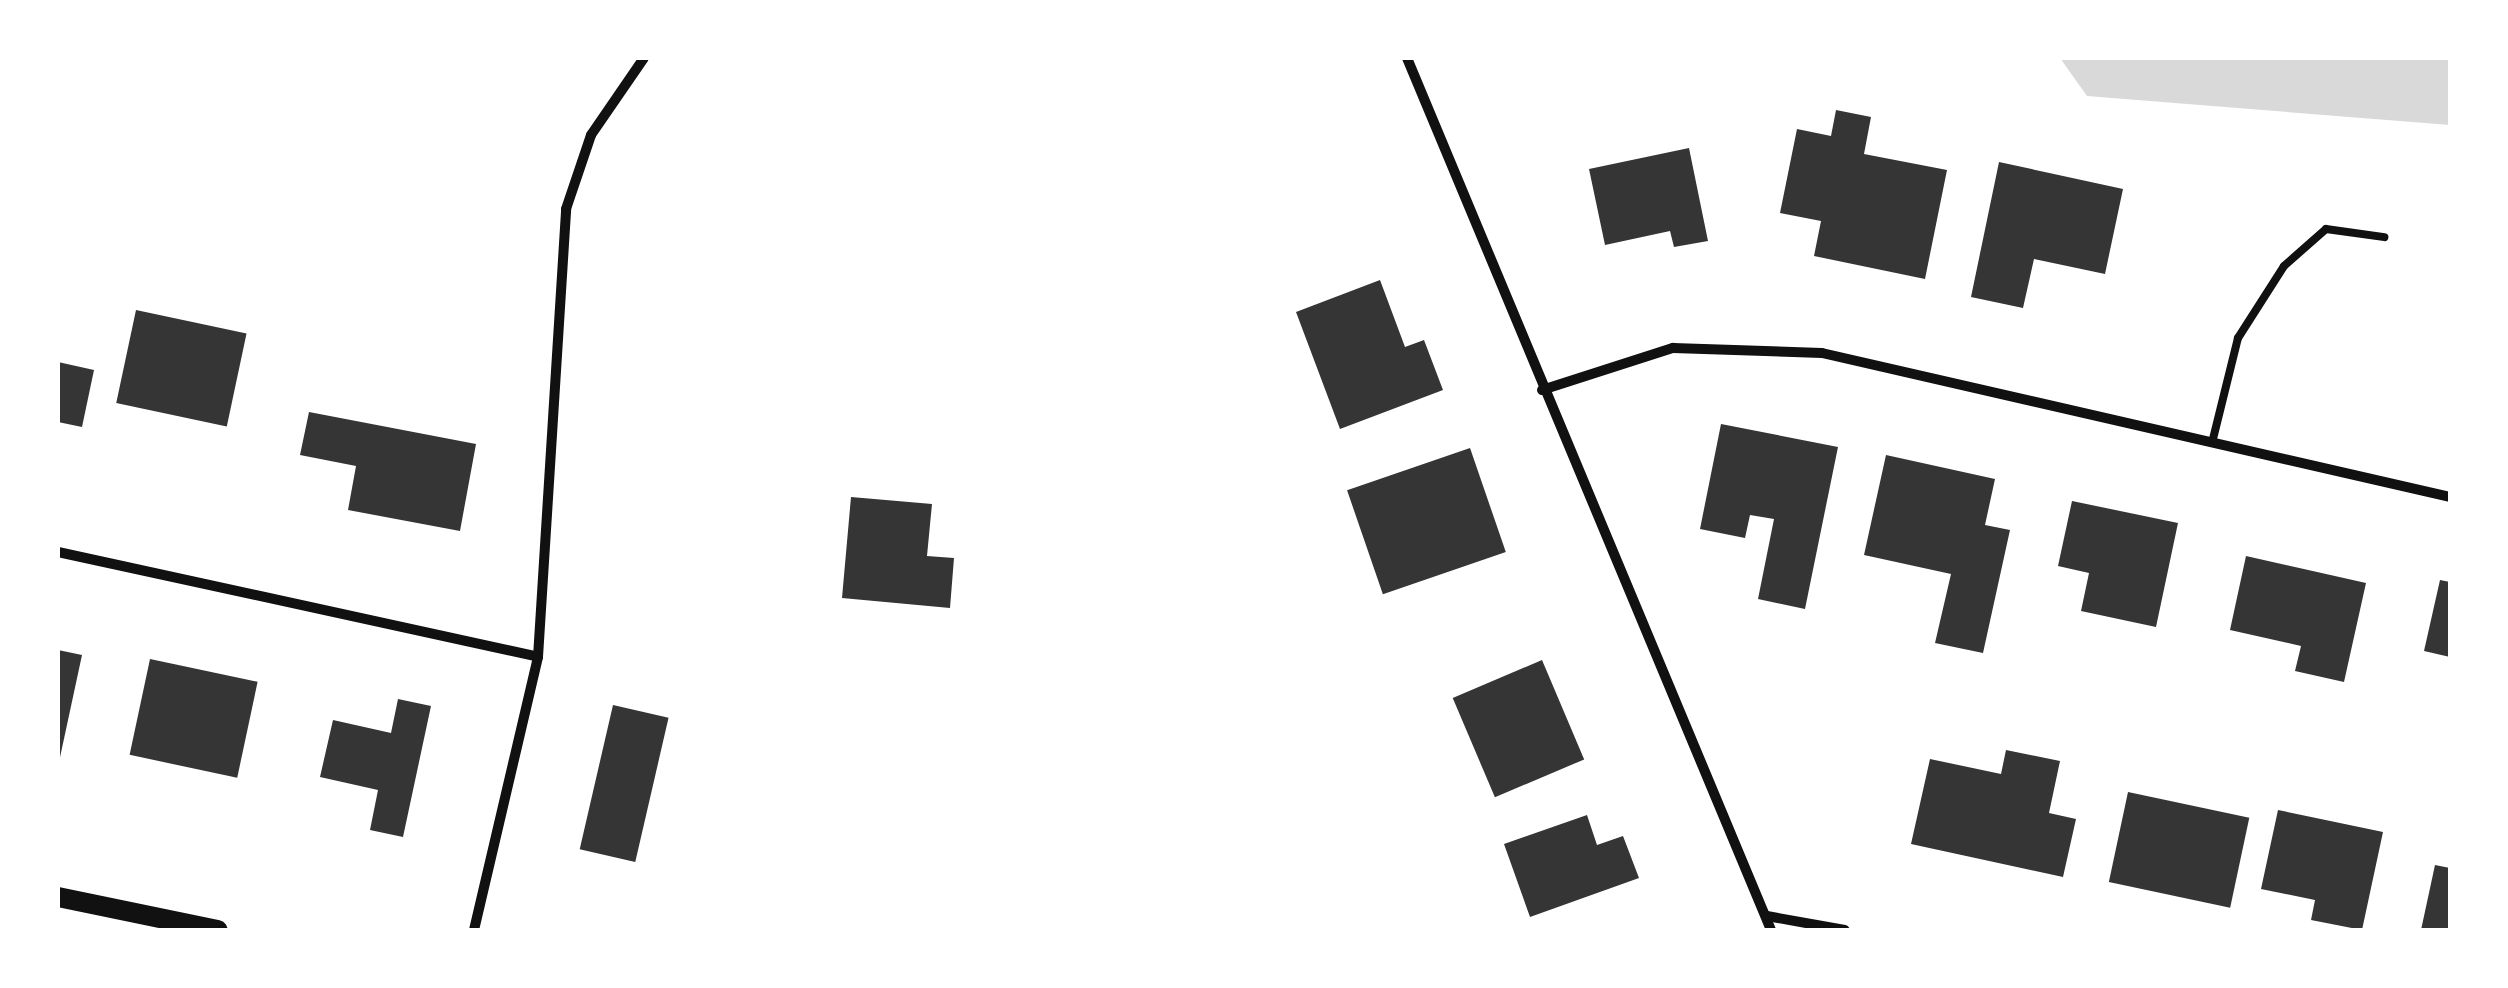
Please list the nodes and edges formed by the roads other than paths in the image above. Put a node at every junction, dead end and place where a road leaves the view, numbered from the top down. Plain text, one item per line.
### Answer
1 (644, 58) edge
2 (1407, 58) edge
3 (2384, 238) dead end
4 (1542, 390) junction
5 (2212, 442) junction
6 (2450, 496) edge
7 (58, 552) edge
8 (538, 657) junction
9 (58, 896) edge
10 (1767, 916) junction
11 (218, 930) edge
12 (474, 930) edge
13 (1770, 930) edge
14 (1845, 930) edge

1 - 8 street
2 - 4 street
3 - 5 lane
4 - 5 street
4 - 10 street
5 - 6 street
7 - 8 street
8 - 12 street
9 - 11 main road
10 - 13 street
10 - 14 street

